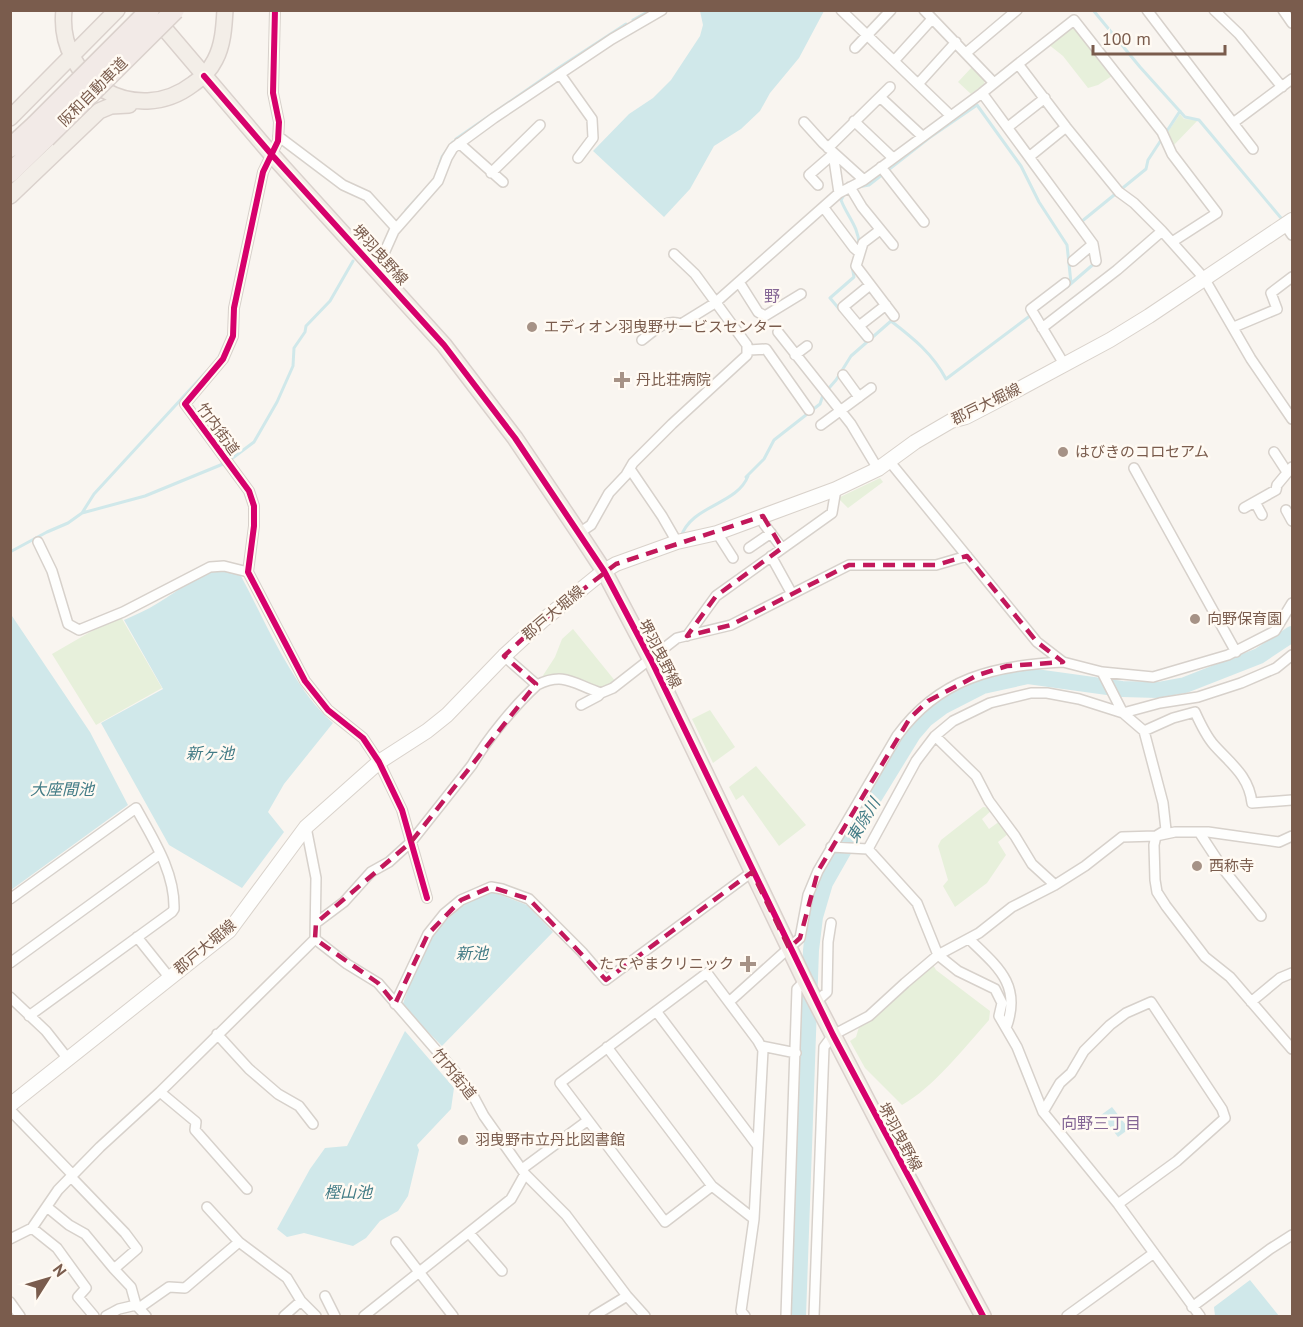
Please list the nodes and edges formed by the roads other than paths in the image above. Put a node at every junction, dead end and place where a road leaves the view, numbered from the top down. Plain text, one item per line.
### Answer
1 (64, 10) edge
2 (117, 10) edge
3 (150, 10) edge
4 (175, 10) edge
5 (225, 10) edge
6 (275, 10) edge
7 (662, 10) edge
8 (891, 10) edge
9 (924, 10) edge
10 (1017, 10) edge
11 (1147, 10) edge
12 (1214, 10) edge
13 (1283, 10) edge
14 (841, 11) edge
15 (932, 19) junction
16 (1293, 22) edge
17 (867, 35) junction
18 (956, 42) junction
19 (855, 48) dead end
20 (966, 53) junction
21 (72, 56) junction
22 (894, 61) junction
23 (1018, 64) junction
24 (560, 74) junction
25 (204, 75) junction
26 (1293, 79) edge
27 (994, 83) junction
28 (918, 84) junction
29 (890, 87) dead end
30 (1282, 87) junction
31 (982, 93) junction
32 (879, 97) junction
33 (1045, 98) junction
34 (149, 101) junction
35 (951, 116) junction
36 (10, 118) edge
37 (804, 122) dead end
38 (854, 122) junction
39 (1233, 123) junction
40 (540, 125) dead end
41 (1066, 127) junction
42 (1008, 128) junction
43 (278, 136) junction
44 (922, 136) junction
45 (459, 143) junction
46 (10, 148) edge
47 (1253, 149) dead end
48 (831, 152) junction
49 (272, 155) junction
50 (1029, 157) junction
51 (578, 158) dead end
52 (893, 158) junction
53 (881, 167) junction
54 (10, 173) edge
55 (491, 173) junction
56 (864, 180) junction
57 (503, 182) dead end
58 (818, 185) dead end
59 (850, 187) junction
60 (838, 194) junction
61 (10, 196) edge
62 (824, 207) junction
63 (924, 222) dead end
64 (1290, 227) edge
65 (396, 228) junction
66 (880, 230) junction
67 (1162, 231) junction
68 (1172, 242) junction
69 (1093, 244) junction
70 (893, 245) dead end
71 (861, 253) junction
72 (674, 254) dead end
73 (1129, 258) junction
74 (1073, 261) dead end
75 (1096, 261) dead end
76 (1136, 266) dead end
77 (377, 269) junction
78 (1293, 277) edge
79 (1204, 278) junction
80 (739, 282) junction
81 (1065, 283) dead end
82 (870, 285) junction
83 (801, 294) dead end
84 (715, 303) junction
85 (886, 305) junction
86 (894, 316) dead end
87 (858, 326) junction
88 (1234, 327) junction
89 (1042, 328) junction
90 (778, 332) dead end
91 (868, 337) dead end
92 (642, 340) dead end
93 (807, 346) dead end
94 (748, 350) junction
95 (795, 355) junction
96 (1064, 364) junction
97 (843, 375) dead end
98 (872, 388) dead end
99 (859, 397) junction
100 (809, 410) dead end
101 (840, 411) junction
102 (1293, 419) edge
103 (821, 425) dead end
104 (1274, 452) dead end
105 (884, 465) junction
106 (1134, 468) dead end
107 (1290, 469) edge
108 (630, 470) junction
109 (836, 489) junction
110 (1255, 502) junction
111 (1244, 507) dead end
112 (1286, 510) dead end
113 (1262, 515) dead end
114 (763, 516) junction
115 (1293, 521) edge
116 (579, 533) junction
117 (717, 533) junction
118 (771, 533) junction
119 (38, 542) dead end
120 (677, 542) junction
121 (749, 548) dead end
122 (782, 548) junction
123 (771, 556) junction
124 (967, 556) junction
125 (733, 558) dead end
126 (604, 571) junction
127 (248, 573) junction
128 (792, 594) junction
129 (1293, 603) edge
130 (687, 636) junction
131 (1236, 651) junction
132 (1293, 655) edge
133 (504, 656) junction
134 (651, 660) junction
135 (1063, 662) junction
136 (1102, 672) junction
137 (537, 685) junction
138 (601, 693) junction
139 (581, 705) dead end
140 (1123, 713) junction
141 (1144, 731) junction
142 (935, 736) junction
143 (379, 762) junction
144 (1293, 800) edge
145 (306, 827) junction
146 (1199, 832) junction
147 (1156, 836) junction
148 (1293, 836) edge
149 (411, 842) junction
150 (831, 847) junction
151 (868, 849) junction
152 (160, 854) junction
153 (752, 872) junction
154 (1055, 885) junction
155 (427, 898) dead end
156 (10, 899) edge
157 (1261, 916) dead end
158 (316, 923) junction
159 (831, 923) dead end
160 (137, 937) junction
161 (315, 939) junction
162 (969, 939) junction
163 (789, 948) junction
164 (938, 955) junction
165 (10, 963) edge
166 (1293, 973) edge
167 (169, 977) junction
168 (801, 980) junction
169 (10, 997) edge
170 (820, 999) junction
171 (729, 1002) junction
172 (1251, 1002) junction
173 (395, 1004) junction
174 (656, 1011) junction
175 (29, 1016) junction
176 (1006, 1028) junction
177 (217, 1034) junction
178 (833, 1035) junction
179 (761, 1046) junction
180 (607, 1047) junction
181 (1293, 1049) edge
182 (796, 1053) junction
183 (68, 1059) junction
184 (160, 1092) junction
185 (10, 1105) edge
186 (10, 1110) edge
187 (1043, 1112) junction
188 (588, 1121) junction
189 (313, 1124) dead end
190 (757, 1145) junction
191 (524, 1171) junction
192 (72, 1176) junction
193 (712, 1186) junction
194 (247, 1189) dead end
195 (1118, 1204) junction
196 (47, 1207) junction
197 (207, 1207) dead end
198 (754, 1219) junction
199 (32, 1228) junction
200 (469, 1233) junction
201 (1293, 1235) edge
202 (10, 1239) edge
203 (239, 1242) junction
204 (396, 1242) dead end
205 (1154, 1253) junction
206 (114, 1269) junction
207 (502, 1271) dead end
208 (420, 1272) junction
209 (325, 1296) dead end
210 (627, 1296) junction
211 (301, 1301) junction
212 (10, 1302) edge
213 (138, 1307) junction
214 (1192, 1307) junction
215 (20, 1317) edge
216 (94, 1317) edge
217 (106, 1317) edge
218 (146, 1317) edge
219 (284, 1317) edge
220 (316, 1317) edge
221 (335, 1317) edge
222 (364, 1317) edge
223 (453, 1317) edge
224 (594, 1317) edge
225 (645, 1317) edge
226 (744, 1317) edge
227 (786, 1317) edge
228 (814, 1317) edge
229 (983, 1317) edge
230 (1067, 1317) edge
231 (1200, 1317) edge

1 - 21 main road
2 - 21 main road
3 - 25 main road, 堺羽曳野線
3 - 46 highway, 阪和自動車道, bridge
4 - 54 highway, 阪和自動車道, bridge
5 - 25 main road
6 - 43 street, 竹内街道
7 - 24 street
8 - 17 street
9 - 15 street
10 - 20 street
11 - 39 street
12 - 30 street
13 - 16 street
14 - 17 street
15 - 18 street
15 - 22 street
17 - 19 street
17 - 22 street
18 - 20 street
18 - 28 street
20 - 27 street
21 - 34 main road
21 - 36 main road
22 - 28 street
23 - 27 street
23 - 33 street
23 - 68 street
24 - 45 street
24 - 51 street
25 - 34 main road
25 - 49 main road, 堺羽曳野線
26 - 30 street
27 - 31 street
28 - 35 street
29 - 32 street
30 - 39 street
31 - 35 street
31 - 42 street
32 - 38 street
32 - 44 street
33 - 41 street
33 - 42 street
34 - 61 main road
35 - 44 street
37 - 48 street
38 - 48 street
38 - 52 street
39 - 47 street
40 - 55 street
41 - 50 street
41 - 67 street
42 - 50 street
43 - 49 street, 竹内街道
43 - 65 street
44 - 52 street
45 - 55 street
45 - 65 street
48 - 56 street
48 - 58 street
48 - 60 street
49 - 77 main road, 堺羽曳野線
49 - 127 street, 竹内街道
50 - 69 street
52 - 53 street
53 - 56 street
53 - 63 street
55 - 57 street
56 - 59 street
59 - 60 street
59 - 66 street
60 - 62 street
62 - 71 street
62 - 80 street
64 - 79 main road, 郡戸大堀線
65 - 77 street
66 - 70 street
66 - 71 street
67 - 68 street
67 - 73 street
68 - 79 street
69 - 74 street
69 - 75 street
71 - 82 street
72 - 84 street
73 - 76 street
73 - 89 street
77 - 116 main road, 堺羽曳野線
78 - 88 street
79 - 88 street
79 - 96 main road, 郡戸大堀線
80 - 83 street
80 - 84 street
81 - 89 street
82 - 85 street
82 - 87 street
84 - 92 street
84 - 94 street
85 - 86 street
85 - 87 street
87 - 91 street
88 - 102 street
89 - 96 street
90 - 95 street
93 - 95 street
94 - 100 street
94 - 108 street
95 - 101 street
96 - 105 main road, 郡戸大堀線
97 - 99 street
98 - 99 street
99 - 101 street
101 - 103 street
101 - 105 street
104 - 107 street
105 - 109 main road, 郡戸大堀線
105 - 124 street
106 - 131 street
107 - 110 street
108 - 116 street
108 - 120 street
109 - 114 main road, 郡戸大堀線
109 - 122 street
110 - 111 street
110 - 113 street
112 - 115 street
114 - 117 main road, 郡戸大堀線
114 - 118 street
116 - 126 main road, 堺羽曳野線
117 - 120 main road, 郡戸大堀線
117 - 125 street
118 - 121 street
118 - 122 street
119 - 127 street
120 - 126 main road, 郡戸大堀線
122 - 123 street
123 - 128 street
123 - 130 street
124 - 128 street
124 - 135 street
126 - 133 main road, 郡戸大堀線
126 - 134 main road, 堺羽曳野線
127 - 143 street
128 - 130 street
129 - 131 street
130 - 134 street
131 - 136 street
132 - 140 street
133 - 137 street
133 - 143 main road, 郡戸大堀線
134 - 138 street
134 - 153 main road, 堺羽曳野線
135 - 136 street
135 - 150 street
136 - 140 street
137 - 138 street
137 - 149 street
138 - 139 street
140 - 141 street
140 - 142 street
141 - 144 street
141 - 147 street
142 - 151 street
142 - 154 street
143 - 145 main road, 郡戸大堀線
143 - 149 street
145 - 158 street
145 - 167 main road, 郡戸大堀線
146 - 147 street
146 - 148 street
146 - 157 street
147 - 154 street
147 - 172 street
149 - 155 street
149 - 158 street
150 - 151 street
150 - 163 street
151 - 164 street
152 - 156 street
152 - 160 street
152 - 165 street
153 - 163 main road, 堺羽曳野線
153 - 173 street
154 - 162 street
158 - 161 street
159 - 170 street
160 - 167 street
160 - 175 street
161 - 173 street, 竹内街道
161 - 177 street
162 - 164 street
162 - 176 street
163 - 168 main road, 堺羽曳野線
163 - 171 street
164 - 176 street
164 - 178 street
166 - 172 street
167 - 183 main road, 郡戸大堀線
168 - 170 main road, 堺羽曳野線
168 - 182 street
169 - 175 street
170 - 178 main road, 堺羽曳野線
171 - 174 street
171 - 179 street
172 - 181 street
173 - 191 street, 竹内街道
174 - 180 street
174 - 190 street
175 - 183 street
176 - 187 street
177 - 184 street
177 - 189 street
178 - 228 street
178 - 229 main road, 堺羽曳野線
179 - 182 street
179 - 190 street
180 - 188 street
180 - 193 street
182 - 227 street
183 - 185 main road, 郡戸大堀線
184 - 192 street
184 - 194 street
186 - 192 street
187 - 195 street
187 - 195 street
188 - 191 street
188 - 193 street
190 - 198 street
191 - 200 street
191 - 210 street, 竹内街道
192 - 196 street
192 - 206 street
193 - 198 street
195 - 205 street
196 - 199 street
196 - 206 street
197 - 203 street
198 - 226 street
199 - 202 street
199 - 216 street
200 - 207 street
200 - 208 street
201 - 214 street
203 - 211 street
203 - 213 street
204 - 208 street
205 - 214 street
205 - 230 street
206 - 213 street
208 - 222 street
208 - 223 street
209 - 221 street
210 - 224 street
210 - 225 street, 竹内街道
211 - 219 street
211 - 220 street
212 - 215 street
213 - 217 street
213 - 218 street
214 - 231 street

